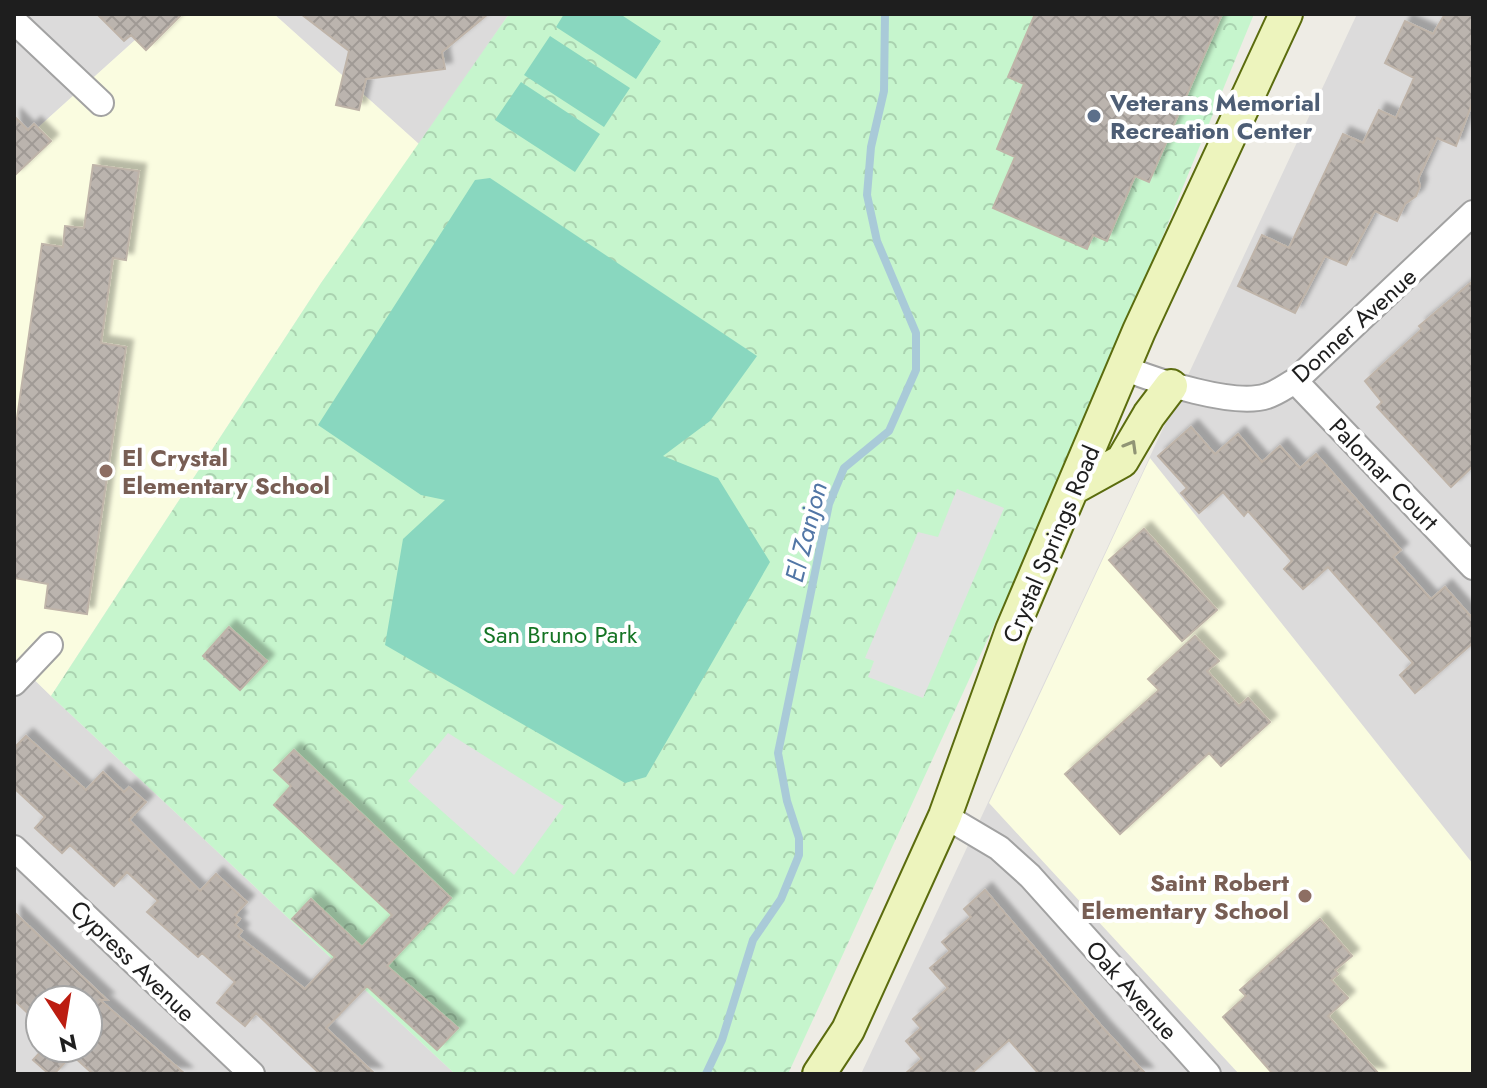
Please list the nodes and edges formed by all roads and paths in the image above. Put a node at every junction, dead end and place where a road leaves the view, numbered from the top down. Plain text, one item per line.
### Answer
1 (1286, 14) edge
2 (14, 21) edge
3 (101, 103) dead end
4 (1473, 213) edge
5 (1124, 368) junction
6 (1295, 381) junction
7 (1171, 386) junction
8 (1075, 487) junction
9 (1473, 567) edge
10 (50, 645) dead end
11 (14, 683) edge
12 (945, 816) junction
13 (14, 848) edge
14 (252, 1074) edge
15 (819, 1074) edge
16 (1208, 1074) edge

1 - 5 main road, Crystal Springs Road
2 - 3 street
4 - 6 street, Donner Avenue
5 - 7 street, Donner Avenue
5 - 8 main road, Crystal Springs Road
6 - 7 street, Donner Avenue
6 - 9 street, Palomar Court
8 -> 7 main road
8 - 12 main road, Crystal Springs Road
10 - 11 street
12 - 15 main road, Crystal Springs Road
12 - 16 street, Oak Avenue
13 - 14 street, Cypress Avenue

